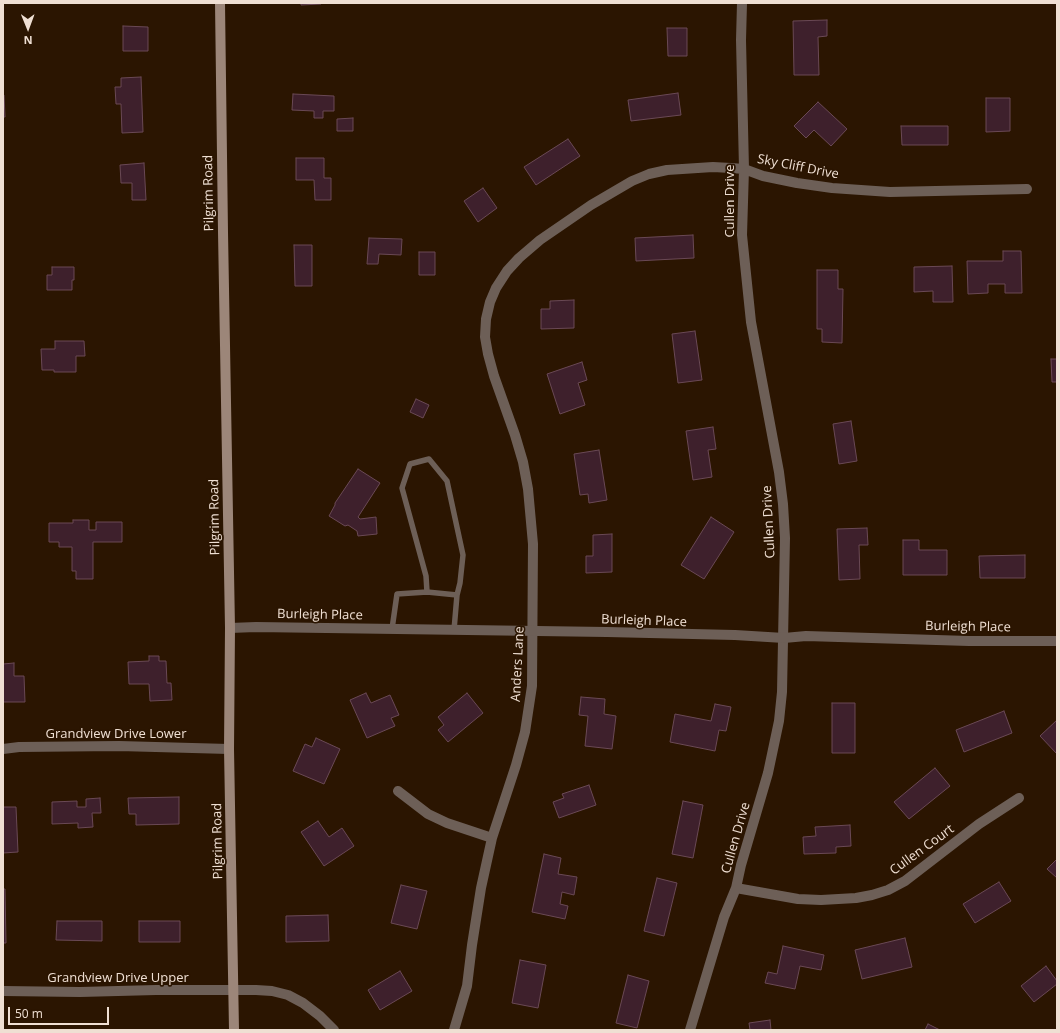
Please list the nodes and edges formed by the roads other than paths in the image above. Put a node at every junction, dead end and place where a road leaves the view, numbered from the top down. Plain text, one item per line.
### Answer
1 (220, 3) edge
2 (742, 3) edge
3 (744, 169) junction
4 (1027, 189) dead end
5 (492, 298) joint
6 (427, 592) junction
7 (457, 595) junction
8 (230, 628) junction
9 (392, 629) junction
10 (454, 630) junction
11 (534, 631) junction
12 (784, 638) junction
13 (1057, 641) edge
14 (3, 749) edge
15 (229, 749) junction
16 (398, 791) dead end
17 (1019, 798) dead end
18 (492, 838) junction
19 (736, 888) junction
20 (3, 991) edge
21 (233, 991) junction
22 (234, 1030) edge
23 (334, 1030) edge
24 (454, 1030) edge
25 (690, 1030) edge

1 - 8 main road, Pilgrim Road
2 - 3 street, Cullen Drive
3 - 4 street, Sky Cliff Drive
3 - 5 street, Sky Cliff Drive
3 - 12 street, Cullen Drive
5 - 11 street, Anders Lane
6 - 7 lane
6 - 7 lane
6 - 9 lane
7 - 10 lane
8 - 9 street, Burleigh Place
8 - 15 main road, Pilgrim Road
9 - 10 street, Burleigh Place
10 - 11 street, Burleigh Place
11 - 12 street, Burleigh Place
11 - 18 street, Anders Lane
12 - 13 street, Burleigh Place
12 - 19 street, Cullen Drive
14 - 15 street, Grandview Drive Lower
15 - 21 main road, Pilgrim Road
16 - 18 street
17 - 19 street, Cullen Court
18 - 24 street, Anders Lane
19 - 25 street, Cullen Drive
20 - 21 street, Grandview Drive Upper
21 - 22 main road, Pilgrim Road
21 - 23 street, Grandview Drive Upper

